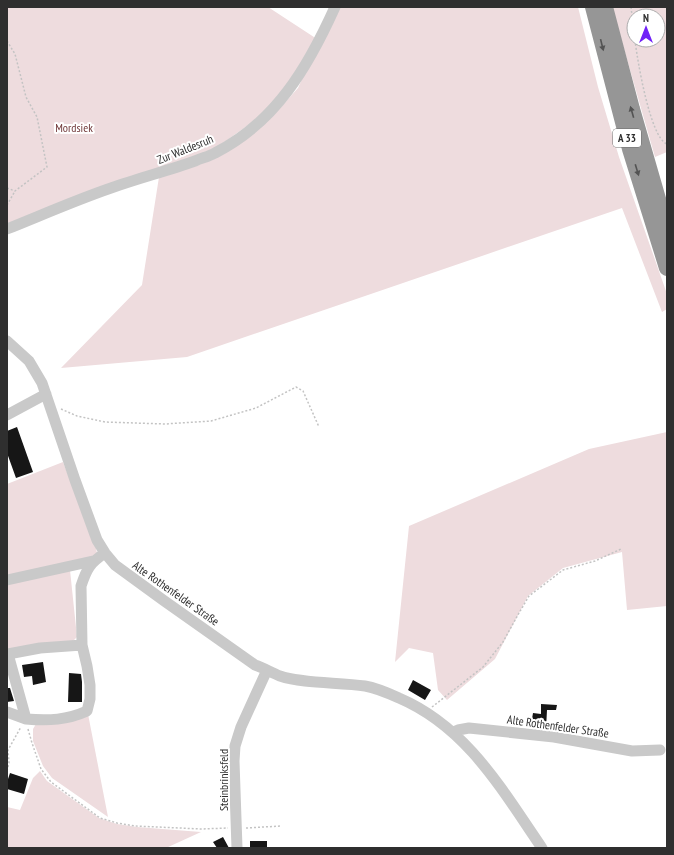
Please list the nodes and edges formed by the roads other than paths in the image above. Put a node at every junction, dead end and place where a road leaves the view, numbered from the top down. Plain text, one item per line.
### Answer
1 (335, 7) edge
2 (593, 7) edge
3 (605, 7) edge
4 (7, 229) edge
5 (667, 230) edge
6 (667, 268) edge
7 (7, 341) edge
8 (46, 394) junction
9 (7, 415) edge
10 (106, 553) junction
11 (93, 561) junction
12 (7, 580) edge
13 (82, 645) junction
14 (8, 654) edge
15 (267, 670) junction
16 (7, 712) edge
17 (26, 719) junction
18 (453, 732) junction
19 (660, 750) dead end
20 (237, 848) edge
21 (542, 848) edge

1 - 4 street, Zur Waldesruh
2 -> 6 highway, A 33
5 -> 3 highway, A 33
7 - 8 street, Alte Rothenfelder Straße
8 - 9 street
8 - 10 street, Alte Rothenfelder Straße
10 - 11 street
10 - 15 street, Alte Rothenfelder Straße
11 - 12 street
11 - 13 street
13 - 14 street
13 - 17 street
14 - 17 street
15 - 18 street, Alte Rothenfelder Straße
15 - 20 street, Steinbrinksfeld
16 - 17 street
18 - 19 street, Alte Rothenfelder Straße
18 - 21 street, Alte Rothenfelder Straße

